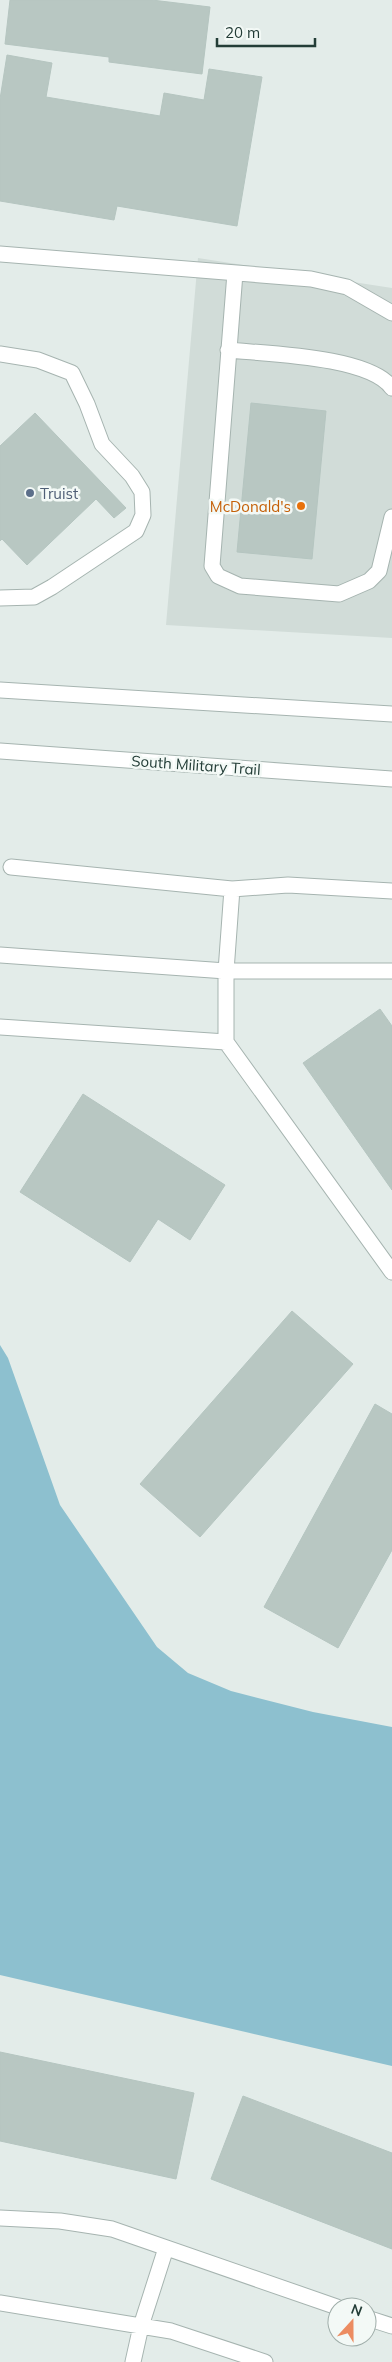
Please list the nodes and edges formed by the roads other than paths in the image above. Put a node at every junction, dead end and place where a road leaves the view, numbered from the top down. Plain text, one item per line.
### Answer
1 (0, 254) edge
2 (236, 273) junction
3 (392, 313) edge
4 (228, 350) junction
5 (0, 354) edge
6 (392, 388) edge
7 (392, 517) edge
8 (385, 572) edge
9 (0, 598) edge
10 (0, 690) edge
11 (392, 714) edge
12 (0, 751) edge
13 (392, 779) edge
14 (11, 867) dead end
15 (232, 889) junction
16 (392, 891) edge
17 (0, 955) edge
18 (392, 970) edge
19 (226, 971) junction
20 (0, 1027) edge
21 (226, 1042) junction
22 (392, 1272) edge
23 (0, 2218) edge
24 (166, 2248) junction
25 (0, 2303) edge
26 (327, 2304) edge
27 (377, 2321) edge
28 (141, 2326) junction
29 (392, 2326) edge
30 (133, 2362) edge
31 (265, 2362) edge

1 - 2 street
2 - 3 street
2 - 4 street
4 - 6 street
4 - 8 street
5 - 9 street
7 - 8 street
10 - 11 street
12 - 13 street, South Military Trail
14 - 15 street
15 - 16 street
15 - 19 street
17 - 19 street
18 - 19 street
19 - 21 street
20 - 21 street
21 - 22 street
23 - 24 street
24 - 26 street
24 - 28 street
25 - 28 street
27 - 29 street
28 - 30 street
28 - 31 street

